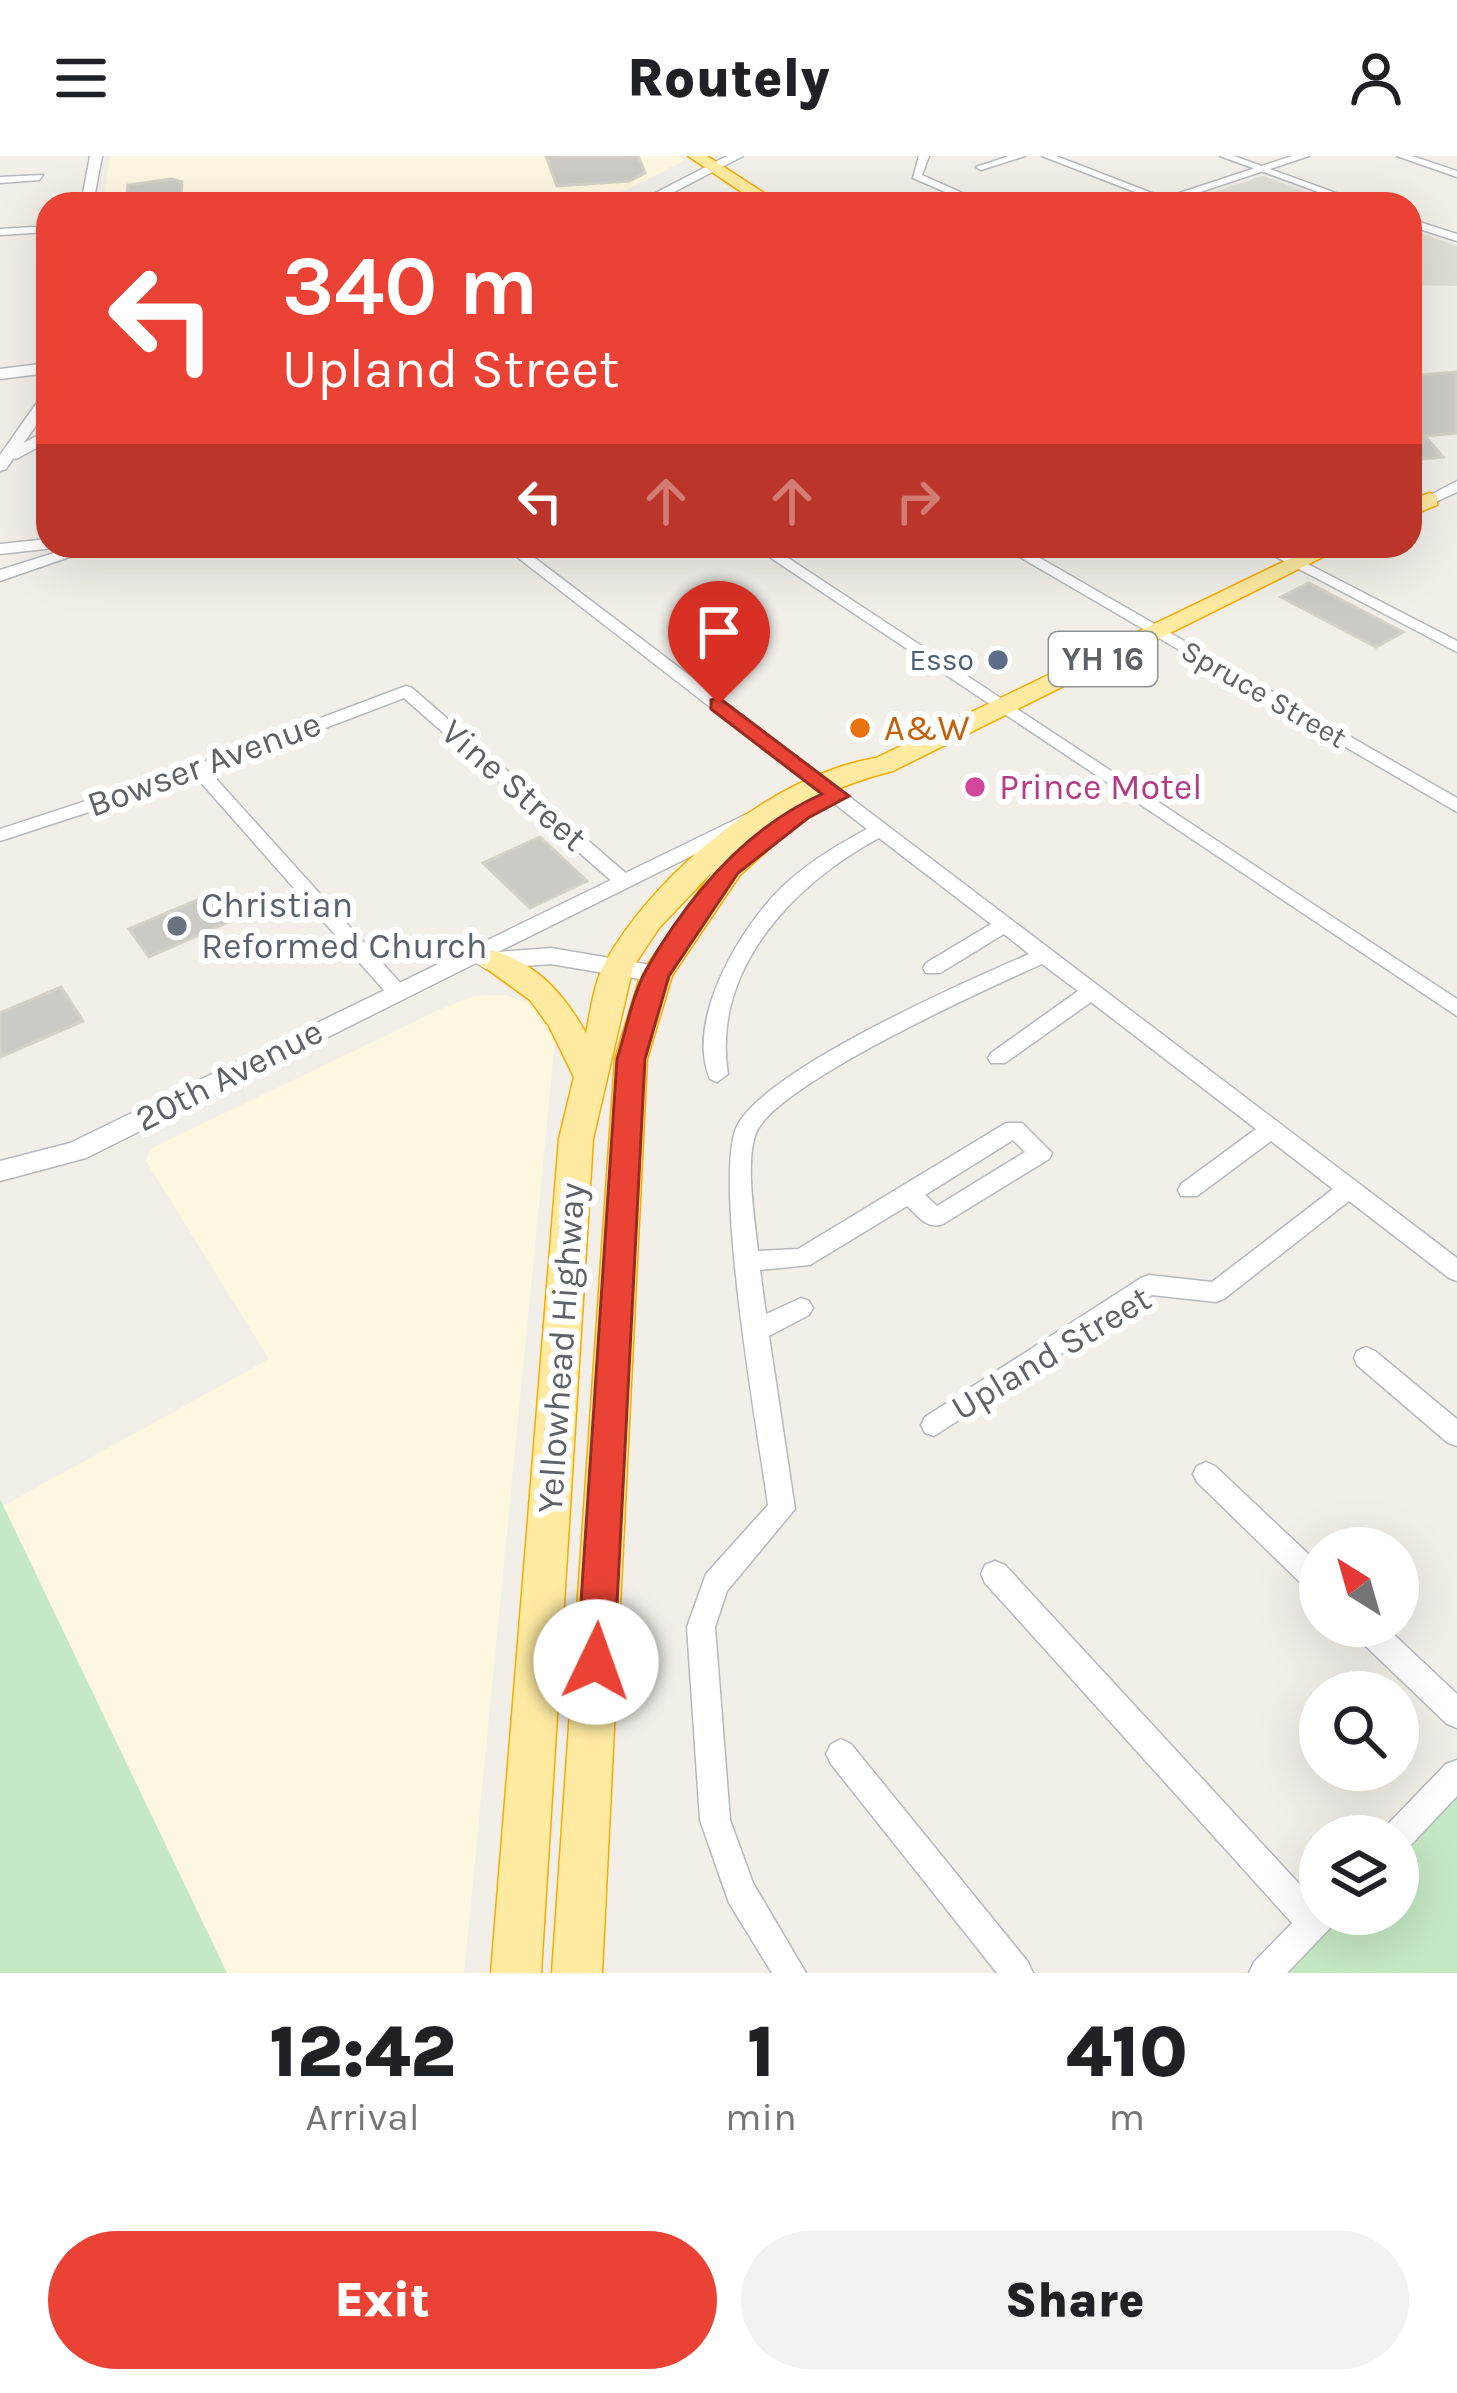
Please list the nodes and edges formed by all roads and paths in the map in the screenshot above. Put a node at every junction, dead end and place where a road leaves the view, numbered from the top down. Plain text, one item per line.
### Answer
1 (96, 156) edge
2 (924, 156) edge
3 (1020, 156) edge
4 (1047, 156) edge
5 (1225, 156) edge
6 (1304, 156) edge
7 (1402, 156) edge
8 (714, 159) edge
9 (981, 167) dead end
10 (1262, 169) junction
11 (1457, 174) edge
12 (39, 177) dead end
13 (0, 180) edge
14 (732, 181) junction
15 (683, 183) junction
16 (89, 192) edge
17 (642, 192) edge
18 (665, 192) edge
19 (751, 192) edge
20 (776, 192) edge
21 (954, 192) edge
22 (1134, 192) edge
23 (1190, 192) edge
24 (1326, 192) edge
25 (1422, 225) edge
26 (36, 230) edge
27 (0, 232) edge
28 (1457, 238) edge
29 (36, 364) edge
30 (4, 368) edge
31 (36, 433) edge
32 (5, 460) edge
33 (1457, 486) edge
34 (1422, 498) edge
35 (1422, 502) edge
36 (1457, 513) edge
37 (36, 545) edge
38 (0, 549) edge
39 (55, 558) edge
40 (526, 558) edge
41 (778, 558) edge
42 (1029, 558) edge
43 (1285, 558) edge
44 (1309, 558) edge
45 (1297, 564) junction
46 (2, 575) edge
47 (1157, 632) junction
48 (1457, 646) edge
49 (406, 691) joint
50 (1005, 706) junction
51 (199, 770) junction
52 (831, 790) junction
53 (788, 800) junction
54 (1457, 806) edge
55 (881, 829) junction
56 (0, 835) edge
57 (622, 880) junction
58 (1006, 925) junction
59 (1045, 955) junction
60 (491, 961) junction
61 (454, 965) junction
62 (933, 968) dead end
63 (638, 970) junction
64 (1092, 991) junction
65 (397, 992) junction
66 (1457, 1009) edge
67 (998, 1058) dead end
68 (589, 1074) junction
69 (716, 1074) dead end
70 (1271, 1129) junction
71 (0, 1171) edge
72 (1350, 1188) junction
73 (1189, 1190) dead end
74 (908, 1193) junction
75 (746, 1261) junction
76 (1457, 1271) edge
77 (801, 1309) dead end
78 (757, 1330) junction
79 (1366, 1358) dead end
80 (934, 1425) dead end
81 (1457, 1435) edge
82 (1206, 1474) dead end
83 (1299, 1563) edge
84 (995, 1574) dead end
85 (1387, 1647) edge
86 (1457, 1714) edge
87 (841, 1754) dead end
88 (1457, 1775) edge
89 (1418, 1815) edge
90 (1299, 1899) edge
91 (1301, 1935) edge
92 (516, 1973) edge
93 (577, 1973) edge
94 (790, 1973) edge
95 (1017, 1973) edge
96 (1264, 1973) edge

1 - 16 street
2 - 21 street
3 - 9 street
4 - 22 street
5 - 10 street
6 - 10 street
7 - 11 street
8 - 14 highway
8 - 15 main road
8 - 17 main road
8 - 20 highway
10 - 23 street
10 - 24 street
12 - 13 street
14 - 15 highway
14 - 19 highway
15 - 18 main road
25 - 28 street
26 - 27 street
29 - 30 main road
31 - 32 main road
33 - 34 street
35 - 36 street
37 - 38 street
39 - 46 street
40 - 52 street
41 - 50 street
42 - 47 street, Spruce Street
43 - 45 street
44 - 45 highway, 20th Avenue / YH 16
45 - 47 highway, 20th Avenue / YH 16
45 - 48 street
47 - 50 highway, 20th Avenue / YH 16
47 - 54 street, Spruce Street
49 - 51 street, Bowser Avenue
49 - 57 street, Vine Street
50 - 52 highway, 20th Avenue / YH 16
50 - 66 street
51 - 56 street, Bowser Avenue
51 - 65 street
52 - 53 highway, 20th Avenue / YH 16
52 - 55 street
52 - 63 highway, Yellowhead Highway / YH 16
53 - 57 street, 20th Avenue
53 - 63 highway, Yellowhead Highway / YH 16
55 - 58 street
55 - 69 street
57 - 61 street, 20th Avenue
58 - 59 street
58 - 62 street
59 - 64 street
59 - 75 street
60 - 61 street, 20th Avenue
60 - 63 street, 20th Avenue
60 - 68 highway
61 - 65 street, 20th Avenue
63 - 68 highway, Yellowhead Highway / YH 16
63 - 93 highway, Yellowhead Highway / YH 16
64 - 67 street
64 - 70 street
65 - 71 street, 20th Avenue
68 - 92 highway, Yellowhead Highway / YH 16
70 - 72 street
70 - 73 street
72 - 76 street
72 - 80 street, Upland Street
74 - 74 street
74 - 75 street
75 - 78 street
77 - 78 street
78 - 94 street
79 - 81 street
82 - 83 street
84 - 90 street
85 - 86 street
87 - 95 street
88 - 89 street
91 - 96 street

